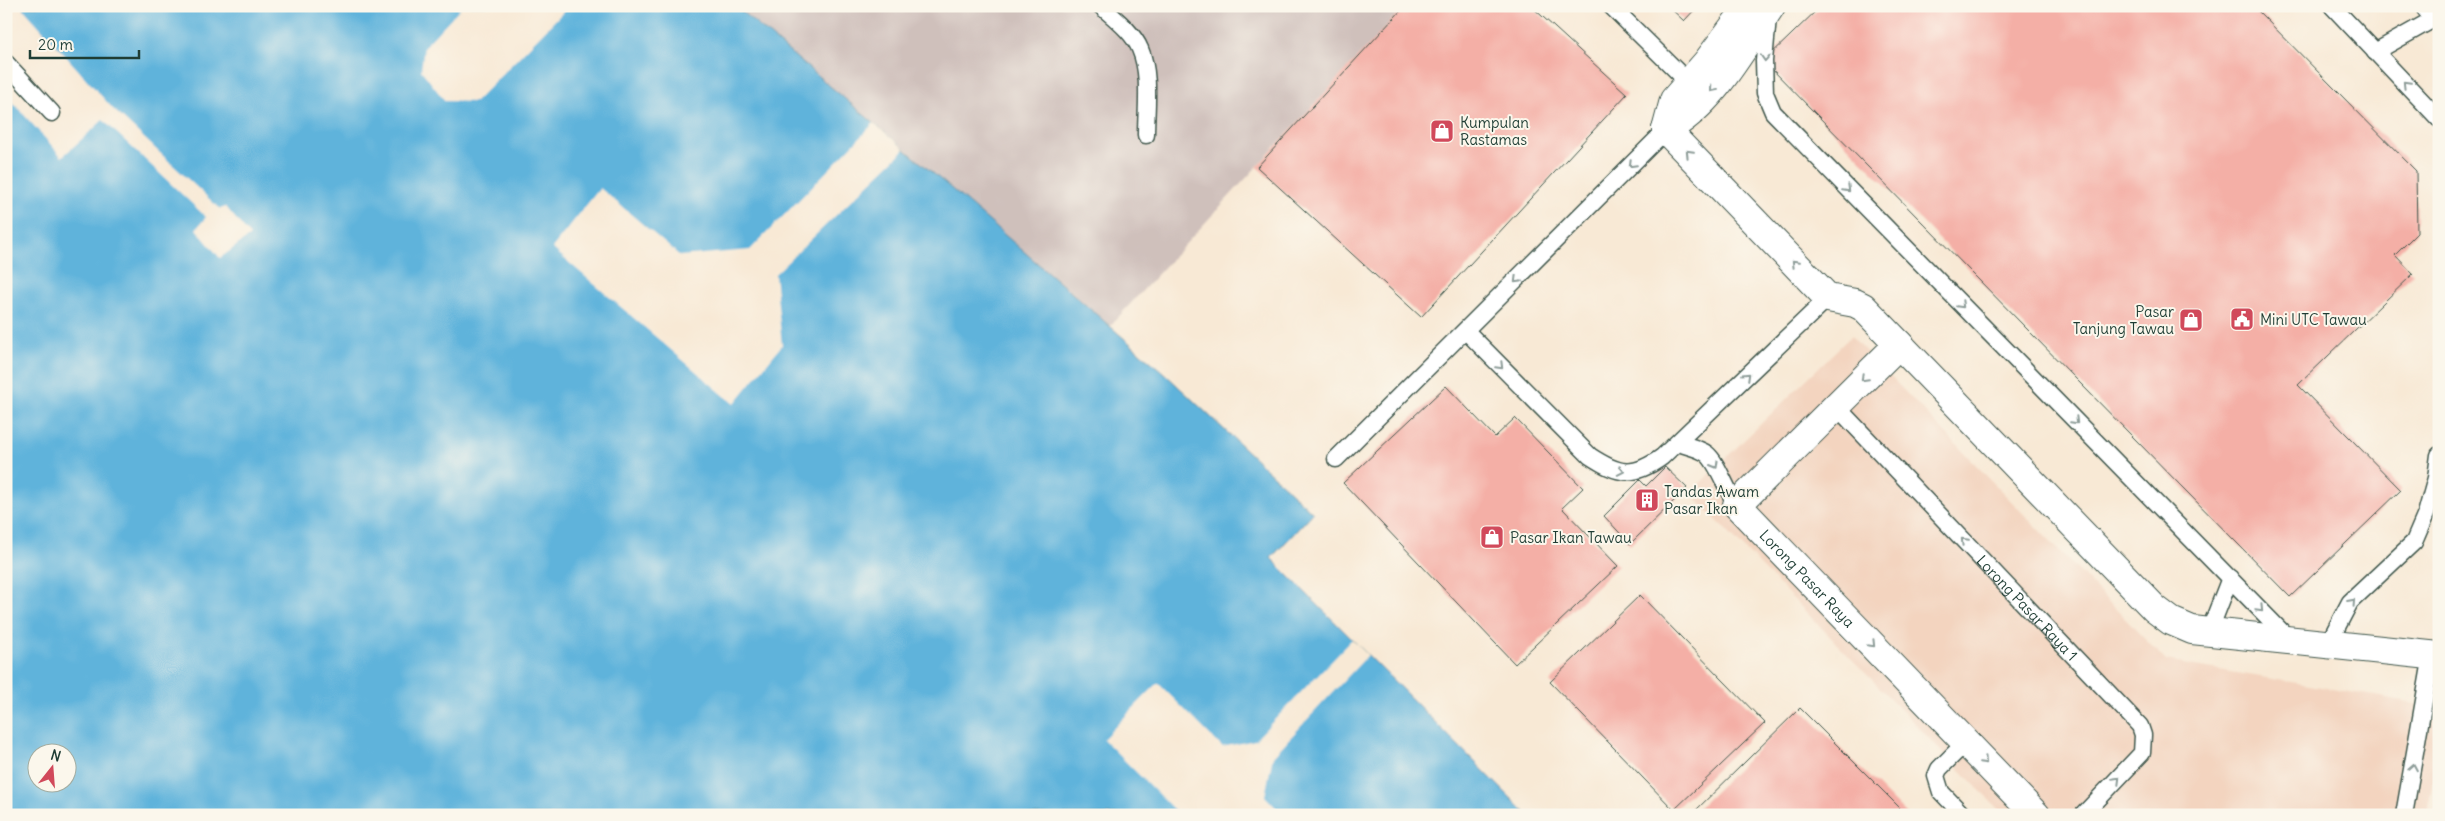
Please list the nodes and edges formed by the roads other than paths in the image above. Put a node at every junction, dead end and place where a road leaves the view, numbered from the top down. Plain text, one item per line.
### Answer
1 (1101, 6) edge
2 (1611, 6) edge
3 (2332, 6) edge
4 (2430, 6) edge
5 (1763, 7) edge
6 (2439, 15) edge
7 (2376, 52) junction
8 (6, 63) edge
9 (1690, 84) junction
10 (52, 113) dead end
11 (2439, 119) edge
12 (1666, 130) junction
13 (1146, 135) dead end
14 (1828, 298) junction
15 (1466, 331) junction
16 (1899, 344) junction
17 (1836, 406) junction
18 (1678, 443) junction
19 (2439, 455) edge
20 (1336, 459) dead end
21 (1737, 504) junction
22 (2230, 578) junction
23 (2209, 632) junction
24 (2291, 640) junction
25 (2328, 644) junction
26 (2436, 656) edge
27 (1966, 742) junction
28 (1963, 815) edge
29 (2036, 815) edge
30 (2083, 815) edge
31 (2404, 815) edge

1 - 13 lane
2 - 9 lane
3 - 7 lane
4 - 6 street
5 - 9 street
5 -> 12 street
5 -> 22 lane
6 - 7 lane
11 -> 7 lane
8 - 10 lane
9 - 12 street
14 -> 12 street
12 -> 15 lane
14 - 16 street
18 -> 14 lane
15 -> 18 lane
15 - 20 lane
16 -> 17 street
16 - 23 street
17 - 21 street
30 -> 17 lane, Lorong Pasar Raya 1
18 -> 21 lane
25 -> 19 lane
21 -> 27 street, Lorong Pasar Raya
22 - 23 lane
22 -> 24 lane
23 - 24 street
24 - 25 street
25 - 26 street
31 -> 26 lane
27 - 28 lane
27 -> 29 street, Lorong Pasar Raya

